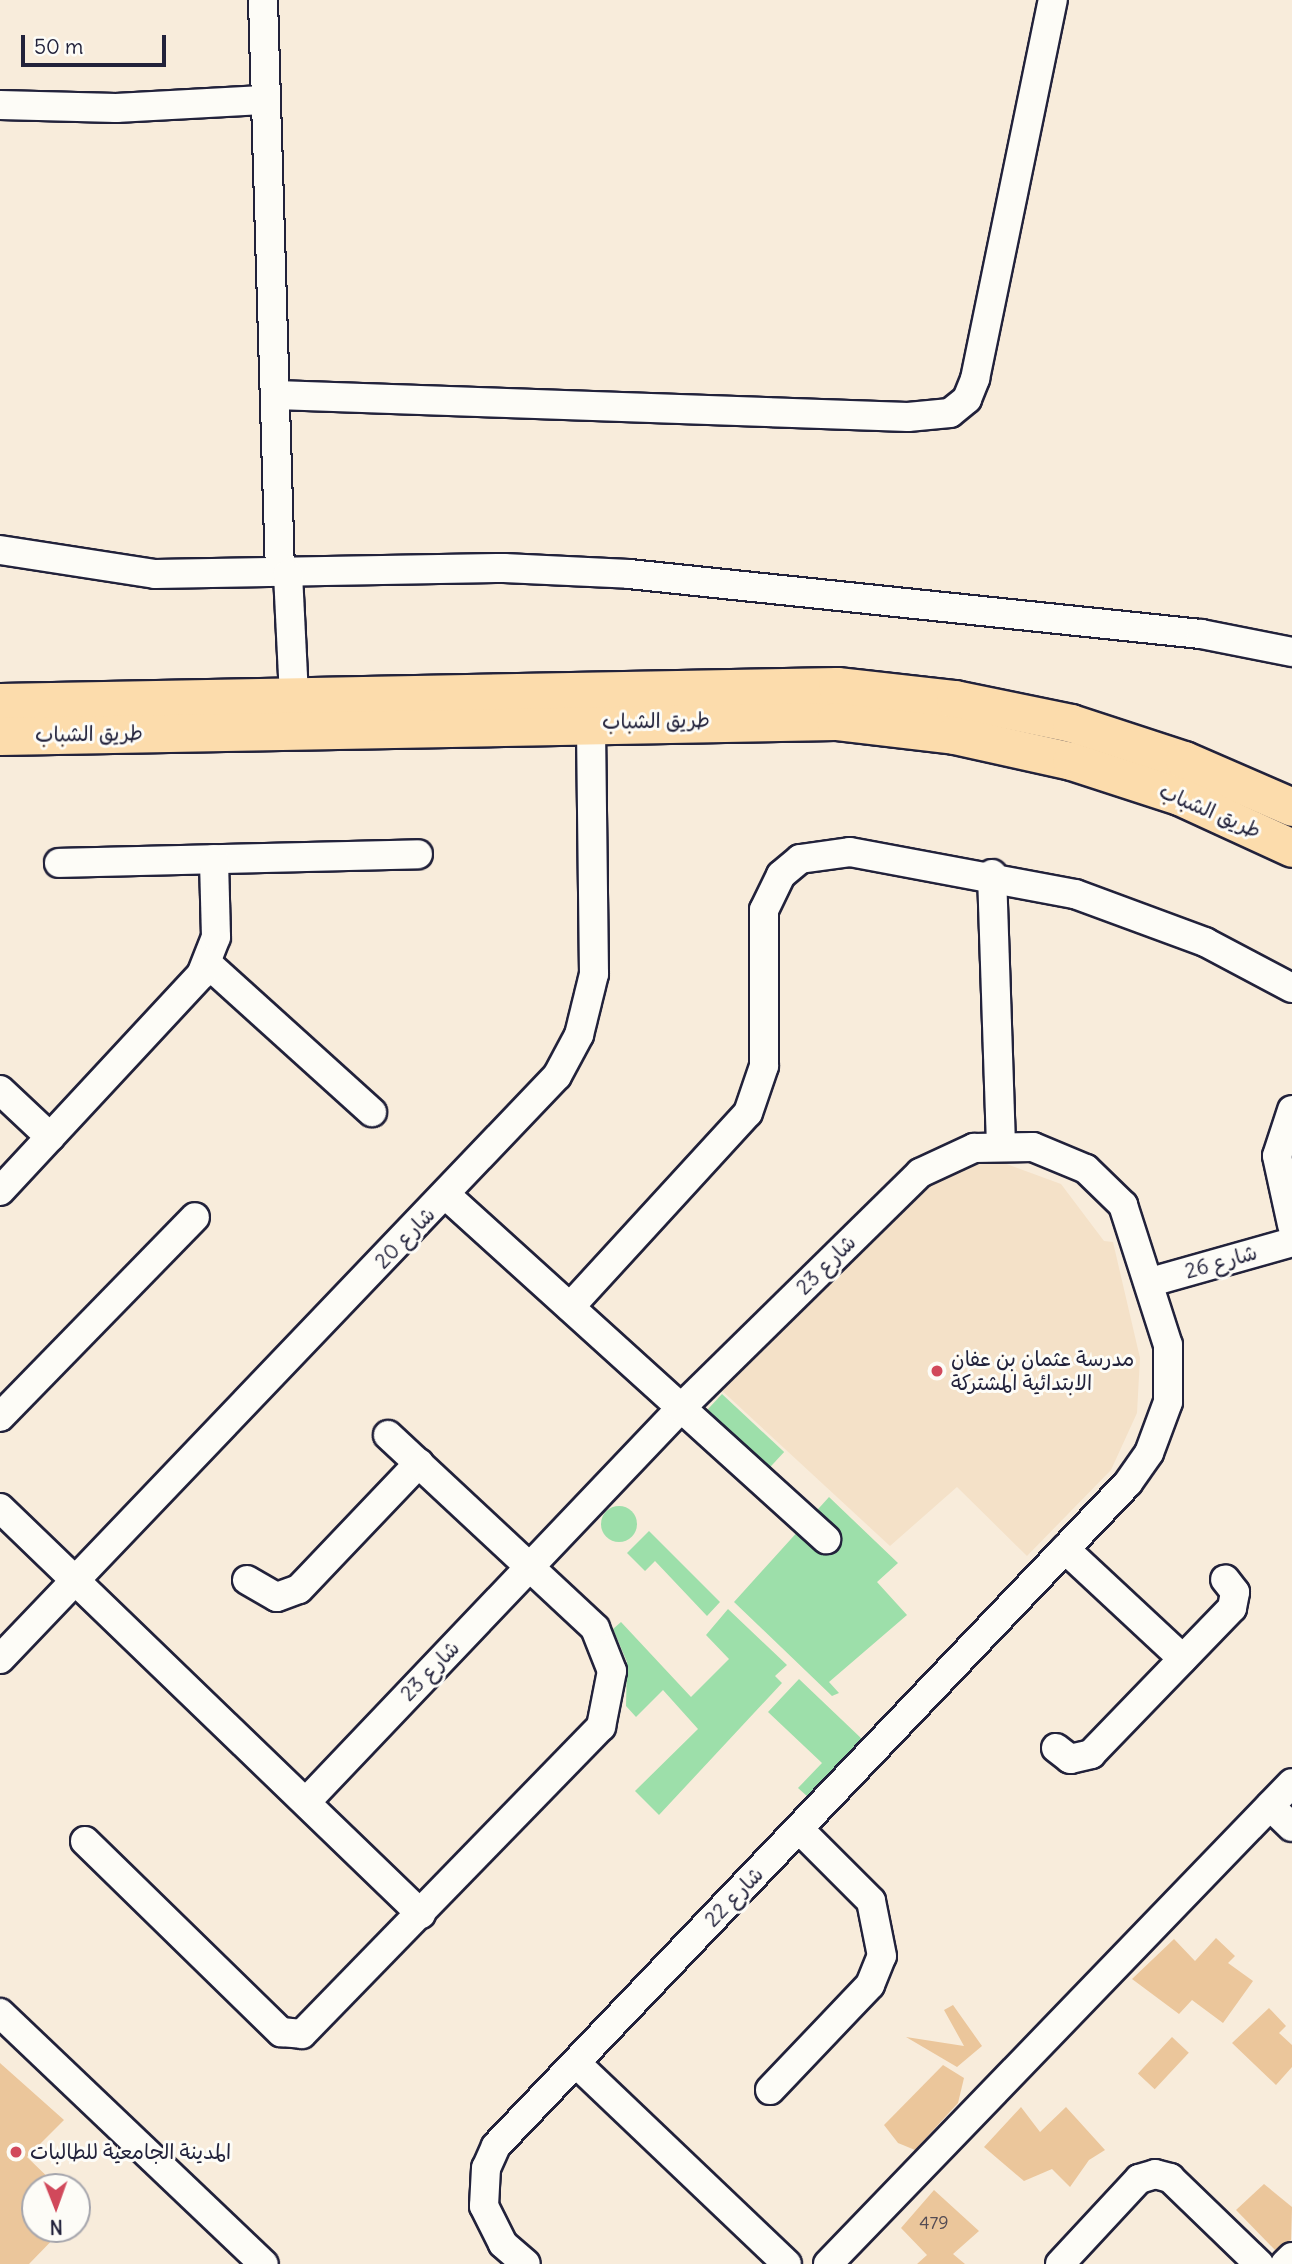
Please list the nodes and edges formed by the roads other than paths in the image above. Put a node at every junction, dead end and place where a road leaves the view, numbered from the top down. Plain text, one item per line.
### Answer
1 (263, 0) edge
2 (1053, 0) edge
3 (263, 100) junction
4 (0, 105) edge
5 (276, 395) junction
6 (0, 550) edge
7 (284, 574) junction
8 (1292, 652) edge
9 (294, 697) junction
10 (0, 702) edge
11 (591, 723) junction
12 (0, 736) edge
13 (1292, 807) edge
14 (1292, 848) edge
15 (418, 854) dead end
16 (214, 859) junction
17 (59, 863) dead end
18 (992, 874) junction
19 (208, 964) junction
20 (1292, 988) edge
21 (0, 1090) edge
22 (1292, 1110) edge
23 (372, 1112) dead end
24 (50, 1137) junction
25 (1001, 1145) junction
26 (0, 1191) edge
27 (446, 1195) junction
28 (195, 1217) dead end
29 (1292, 1225) edge
30 (1292, 1242) edge
31 (1151, 1282) junction
32 (570, 1307) junction
33 (681, 1408) junction
34 (0, 1418) edge
35 (388, 1435) dead end
36 (419, 1463) junction
37 (0, 1508) edge
38 (826, 1539) dead end
39 (1065, 1549) junction
40 (530, 1566) junction
41 (1225, 1579) dead end
42 (76, 1580) junction
43 (247, 1580) dead end
44 (0, 1659) edge
45 (1183, 1660) junction
46 (1056, 1748) dead end
47 (1292, 1783) edge
48 (306, 1802) junction
49 (1270, 1806) junction
50 (1292, 1827) edge
51 (799, 1829) junction
52 (85, 1841) dead end
53 (421, 1914) junction
54 (0, 2013) edge
55 (576, 2063) junction
56 (770, 2090) dead end
57 (1292, 2257) edge
58 (264, 2264) edge
59 (526, 2264) edge
60 (787, 2264) edge
61 (828, 2264) edge
62 (1060, 2264) edge
63 (1259, 2264) edge
64 (1285, 2264) edge

1 - 3 street
2 - 5 street
3 - 4 street
3 - 5 street
5 - 7 street
6 - 7 street
7 - 8 street
7 - 9 street
9 - 10 main road, طريق الشباب
9 - 13 main road, طريق الشباب
11 - 12 main road, طريق الشباب
11 - 14 main road, طريق الشباب
11 - 27 street, شارع 20
15 - 16 street
16 - 17 street
16 - 19 street
18 - 20 street
18 - 25 street
18 - 32 street
19 - 23 street
19 - 24 street
21 - 24 street
22 - 29 street
24 - 26 street
25 - 31 street, شارع 23
25 - 33 street, شارع 23
27 - 32 street
27 - 42 street, شارع 20
28 - 34 street
30 - 31 street, شارع 26
31 - 39 street, شارع 23
32 - 33 street
33 - 38 street
33 - 40 street, شارع 23
35 - 36 street
36 - 40 street
36 - 43 street
37 - 42 street
39 - 45 street
39 - 51 street, شارع 22
40 - 48 street, شارع 23
40 - 53 street
41 - 45 street
42 - 44 street, شارع 20
42 - 48 street
45 - 46 street
47 - 49 street
48 - 53 street
49 - 50 street
49 - 61 street
51 - 55 street, شارع 22
51 - 56 street
52 - 53 street
54 - 58 street
55 - 59 street, شارع 22
55 - 60 street
57 - 64 street
62 - 63 street

